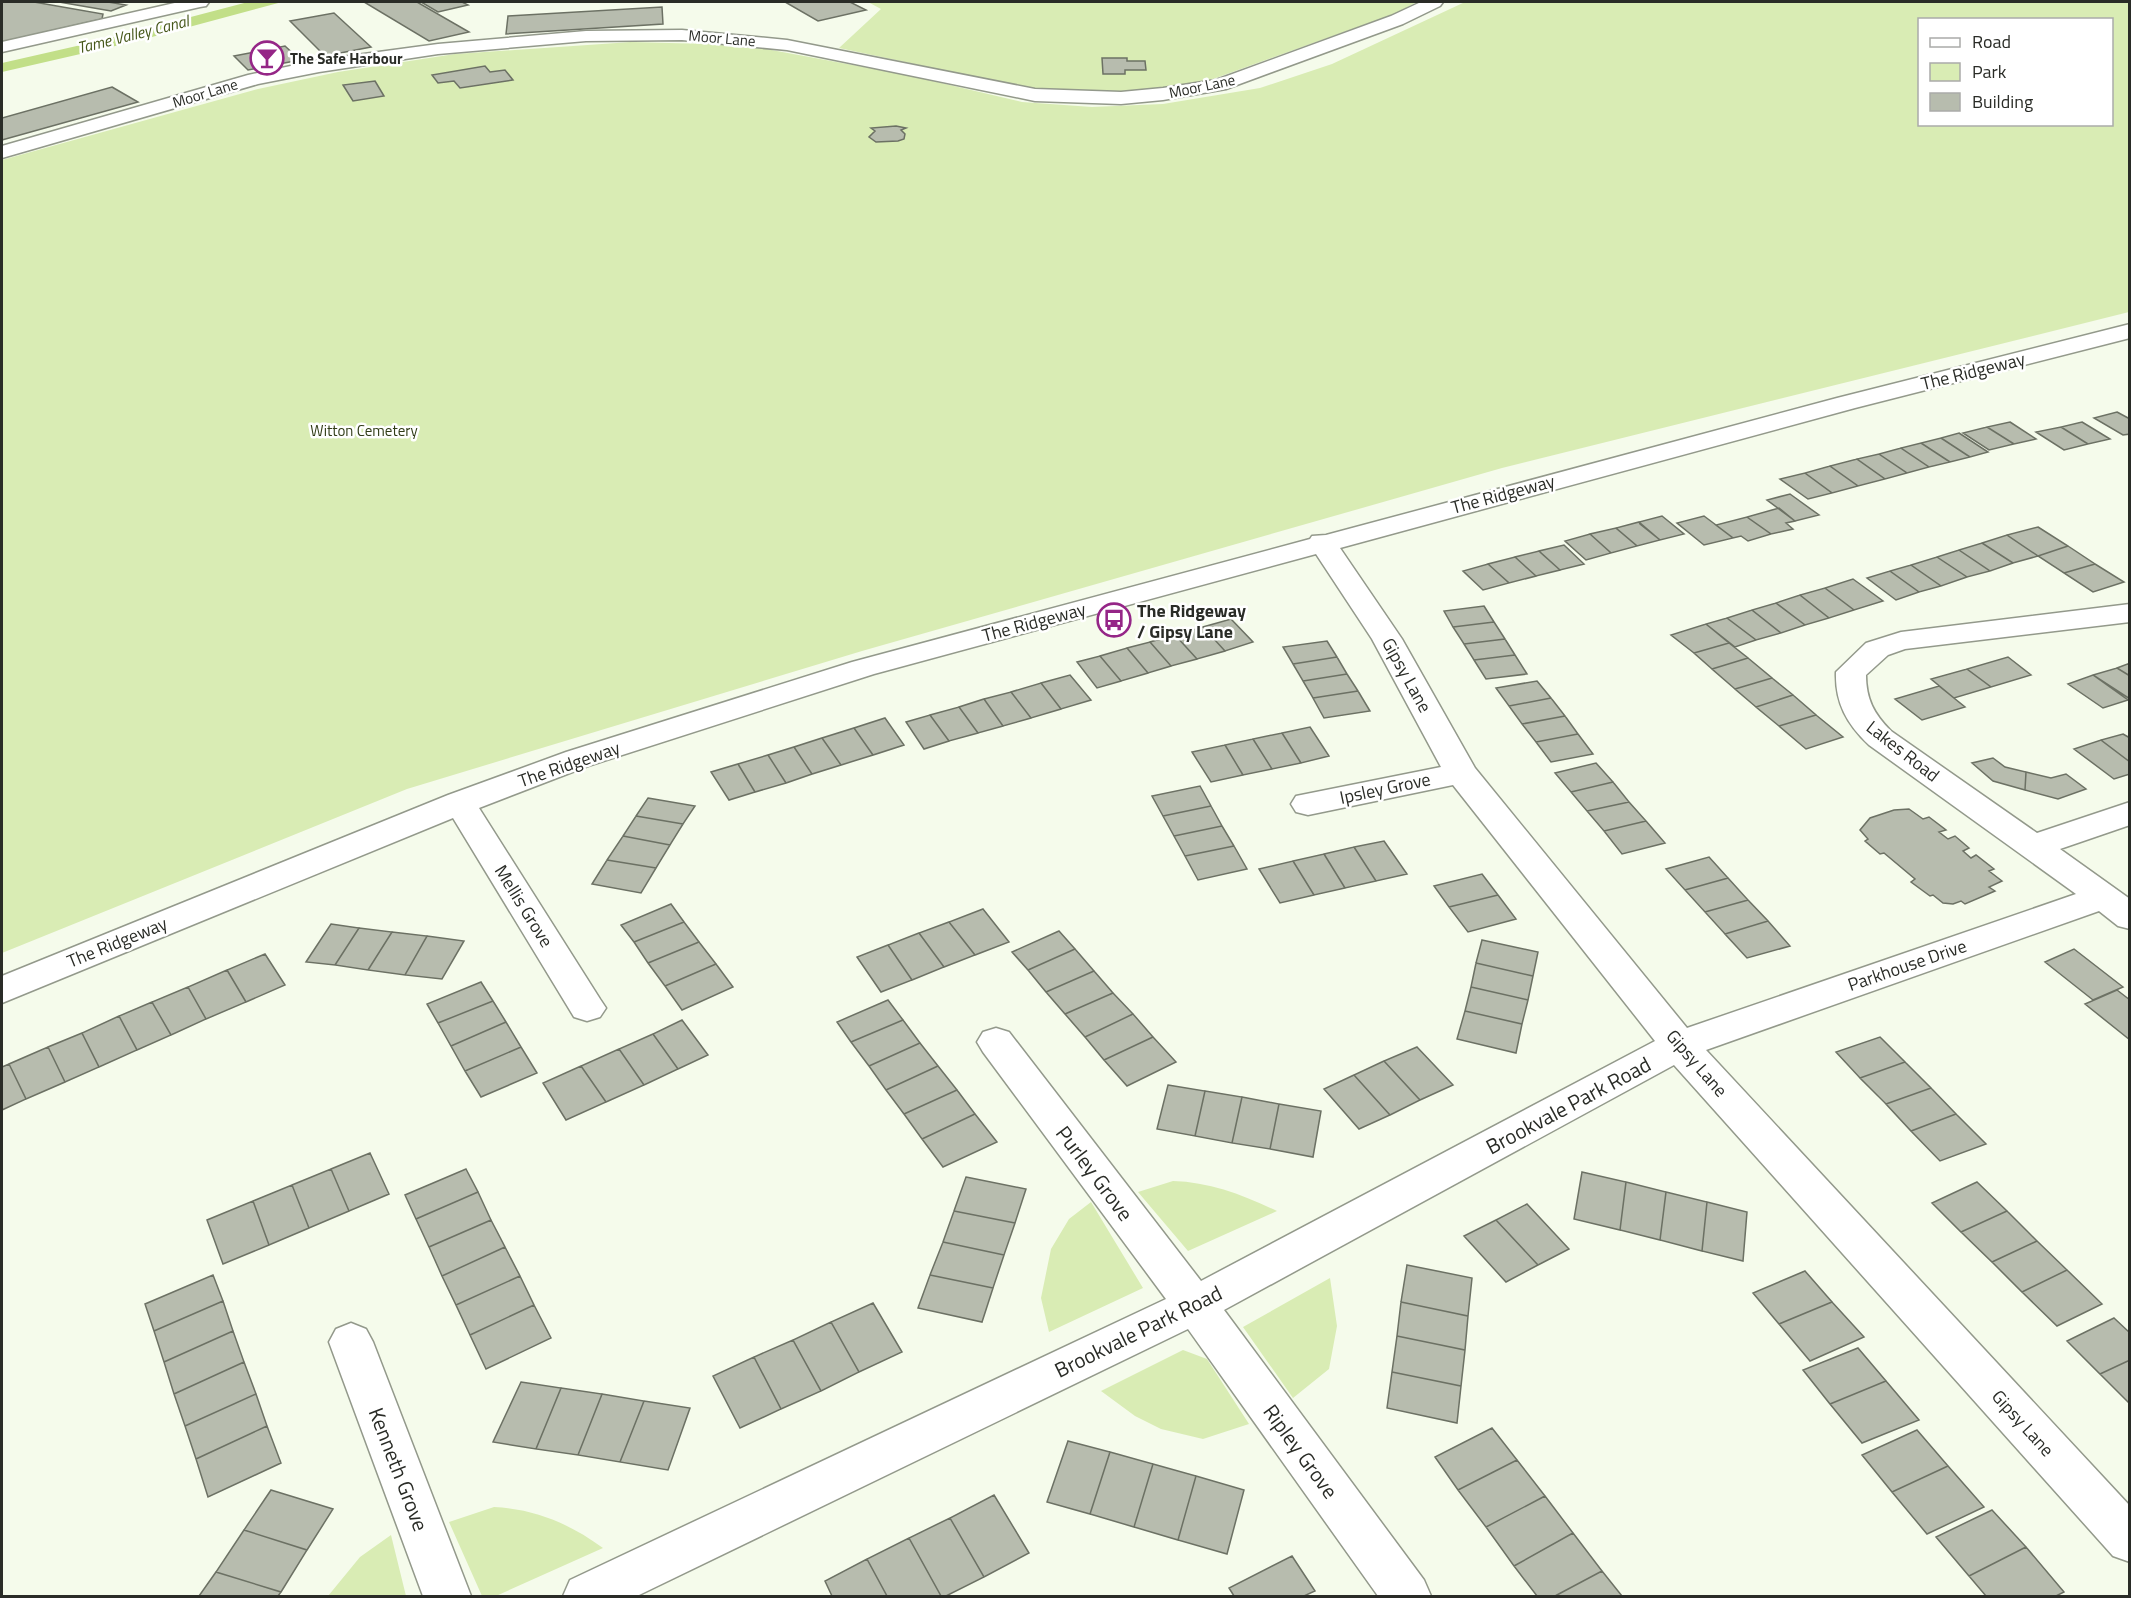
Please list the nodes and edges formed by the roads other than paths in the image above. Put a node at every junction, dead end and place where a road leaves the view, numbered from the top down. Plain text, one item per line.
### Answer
1 (200, 2) edge
2 (1434, 2) edge
3 (2, 48) edge
4 (2, 152) edge
5 (2130, 331) edge
6 (1322, 542) junction
7 (2130, 613) edge
8 (1461, 773) junction
9 (460, 803) junction
10 (1308, 804) dead end
11 (2130, 813) edge
12 (2033, 846) junction
13 (2117, 907) edge
14 (2, 990) edge
15 (587, 1008) dead end
16 (996, 1042) dead end
17 (1679, 1045) junction
18 (1195, 1305) junction
19 (351, 1342) dead end
20 (2130, 1540) edge
21 (447, 1596) edge
22 (586, 1596) edge
23 (1407, 1596) edge

1 - 3 street
2 - 4 street, Moor Lane
5 - 6 street, The Ridgeway
6 - 8 street, Gipsy Lane
6 - 9 street, The Ridgeway
7 - 12 street, Lakes Road
8 - 10 street, Ipsley Grove
8 - 17 street, Gipsy Lane
9 - 14 street, The Ridgeway
9 - 15 street, Mellis Grove
11 - 12 street
12 - 13 street, Lakes Road
13 - 17 street, Parkhouse Drive
16 - 18 street, Purley Grove
17 - 18 street, Brookvale Park Road
17 - 20 street, Gipsy Lane
18 - 22 street, Brookvale Park Road
18 - 23 street, Ripley Grove
19 - 21 street, Kenneth Grove

